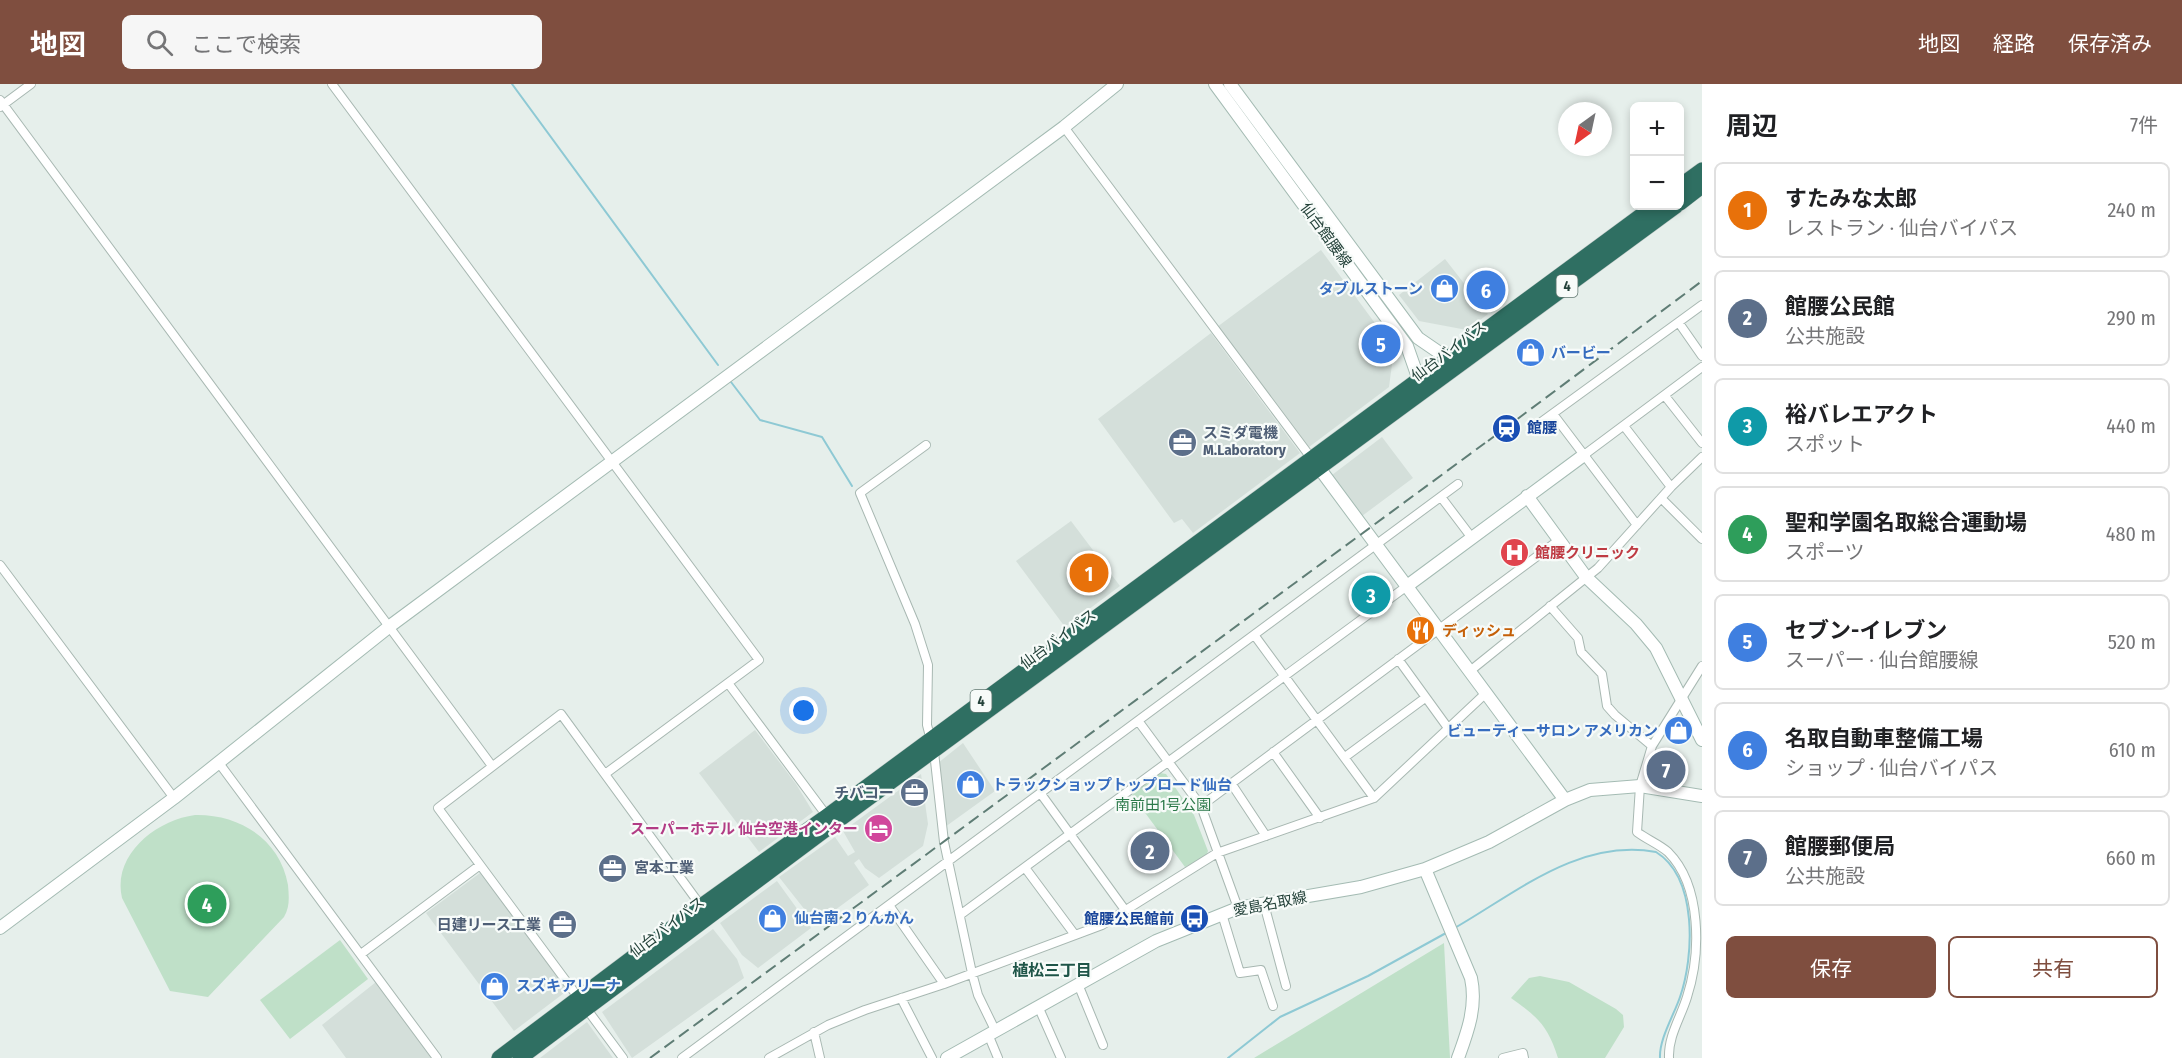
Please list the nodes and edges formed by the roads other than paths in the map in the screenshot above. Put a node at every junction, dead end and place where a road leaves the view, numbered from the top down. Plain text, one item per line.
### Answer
1 (31, 84) edge
2 (332, 84) edge
3 (1117, 84) edge
4 (1215, 84) edge
5 (1230, 84) edge
6 (1, 104) edge
7 (1064, 127) junction
8 (1702, 170) edge
9 (1684, 183) edge
10 (1702, 186) edge
11 (1684, 200) edge
12 (1649, 210) edge
13 (1670, 210) edge
14 (1702, 305) edge
15 (1679, 322) junction
16 (1702, 356) edge
17 (1454, 362) junction
18 (1702, 367) edge
19 (1421, 386) junction
20 (1665, 396) junction
21 (1553, 414) junction
22 (1624, 426) junction
23 (1533, 428) dead end
24 (1702, 442) edge
25 (926, 445) dead end
26 (1584, 455) junction
27 (1702, 457) edge
28 (612, 461) junction
29 (1316, 464) junction
30 (1458, 484) dead end
31 (1671, 487) junction
32 (1527, 496) junction
33 (1441, 497) junction
34 (1661, 498) junction
35 (1637, 525) junction
36 (1472, 538) junction
37 (1702, 539) edge
38 (1559, 540) junction
39 (1376, 545) junction
40 (0, 565) edge
41 (1586, 577) junction
42 (1407, 586) junction
43 (1550, 606) junction
44 (390, 626) junction
45 (1438, 629) junction
46 (1255, 636) junction
47 (1398, 659) junction
48 (1702, 666) edge
49 (1470, 671) junction
50 (1285, 678) junction
51 (728, 683) junction
52 (1486, 693) junction
53 (1425, 698) junction
54 (1683, 698) junction
55 (1316, 720) junction
56 (1139, 722) junction
57 (1448, 728) junction
58 (1702, 740) edge
59 (932, 746) junction
60 (1652, 746) junction
61 (1273, 752) junction
62 (1345, 757) junction
63 (219, 763) junction
64 (1169, 763) junction
65 (492, 766) junction
66 (605, 774) junction
67 (1231, 783) junction
68 (1640, 786) junction
69 (1041, 794) junction
70 (1702, 796) edge
71 (174, 798) junction
72 (1374, 798) junction
73 (1565, 800) junction
74 (1201, 806) junction
75 (827, 816) junction
76 (1320, 818) junction
77 (1070, 835) junction
78 (1266, 836) junction
79 (1217, 853) junction
80 (949, 863) junction
81 (480, 865) junction
82 (1026, 869) junction
83 (1425, 869) junction
84 (1264, 904) junction
85 (890, 905) junction
86 (701, 906) junction
87 (1238, 908) junction
88 (1125, 910) junction
89 (1222, 914) junction
90 (960, 915) junction
91 (0, 928) edge
92 (1075, 935) junction
93 (361, 954) junction
94 (972, 973) junction
95 (944, 984) junction
96 (1078, 984) junction
97 (1286, 986) dead end
98 (901, 998) junction
99 (583, 1004) junction
100 (1038, 1006) junction
101 (1273, 1006) dead end
102 (814, 1032) junction
103 (992, 1032) junction
104 (1103, 1045) dead end
105 (1667, 1057) edge
106 (437, 1058) edge
107 (499, 1058) edge
108 (520, 1058) edge
109 (623, 1058) edge
110 (682, 1058) edge
111 (770, 1058) edge
112 (820, 1058) edge
113 (932, 1058) edge
114 (947, 1058) edge
115 (998, 1058) edge
116 (1061, 1058) edge
117 (1458, 1058) edge
118 (1503, 1058) edge
119 (1524, 1058) edge

1 - 6 street
2 - 28 street
3 - 7 street
4 - 19 street, 仙台館腰線
5 - 17 street, 仙台館腰線
6 - 44 street
7 - 28 street
7 - 29 street
8 - 9 highway
10 - 11 highway
12 - 17 highway, 仙台バイパス / 4
13 - 17 highway, 仙台バイパス / 4
14 - 15 street
15 - 16 street
15 - 21 street
17 - 19 highway, 仙台バイパス / 4
18 - 20 street
19 - 29 highway, 仙台バイパス / 4
20 - 22 street
20 - 24 street
21 - 23 street
21 - 26 street
22 - 26 street
22 - 31 street
25 - 59 street
26 - 32 street
26 - 35 street
27 - 31 street
28 - 44 street
28 - 51 street
29 - 39 street
29 - 59 highway, 仙台バイパス / 4
30 - 33 street
31 - 34 street
32 - 36 street
32 - 38 street
33 - 36 street
33 - 39 street
34 - 35 street
34 - 37 street
35 - 41 street
36 - 42 street
38 - 41 street
38 - 45 street
39 - 42 street
39 - 46 street
40 - 71 street
41 - 43 street
41 - 54 street
42 - 45 street
42 - 50 street
43 - 49 street
43 - 60 street
44 - 63 street
44 - 65 street
45 - 47 street
45 - 49 street
46 - 50 street
46 - 56 street
47 - 53 street
47 - 55 street
48 - 54 street
49 - 52 street
50 - 55 street
50 - 64 street
51 - 66 street
51 - 75 street
52 - 57 street
52 - 73 street
53 - 57 street
53 - 62 street
54 - 58 street
54 - 60 street
55 - 61 street
55 - 62 street
56 - 64 street
56 - 69 street
57 - 72 street
59 - 75 highway, 仙台バイパス / 4
59 - 80 street
59 - 99 highway, 仙台バイパス / 4
60 - 68 street
61 - 67 street
61 - 76 street
62 - 72 street
63 - 71 street
63 - 93 street
64 - 74 street
64 - 77 street
65 - 66 street
65 - 81 street
66 - 86 street
67 - 74 street
67 - 78 street
68 - 70 street, 愛島名取線
68 - 73 street, 愛島名取線
68 - 105 street
69 - 77 street
69 - 80 street
71 - 91 street
72 - 76 street
73 - 83 street, 愛島名取線
74 - 79 street
75 - 86 highway, 仙台バイパス / 4
76 - 78 street
77 - 82 street
77 - 88 street
78 - 79 street
79 - 87 street
79 - 88 street
80 - 85 street
80 - 90 street
81 - 93 street
81 - 99 street
82 - 90 street
82 - 92 street
83 - 84 street, 愛島名取線
83 - 117 street
84 - 87 street, 愛島名取線
84 - 97 street
85 - 95 street
85 - 110 street
86 - 99 highway, 仙台バイパス / 4
87 - 89 street, 愛島名取線
88 - 92 street
89 - 96 street, 愛島名取線
89 - 101 street
90 - 94 street
92 - 94 street
93 - 106 street
94 - 95 street
94 - 103 street
95 - 98 street
96 - 100 street, 愛島名取線
96 - 104 street
98 - 102 street
98 - 113 street
99 - 107 highway, 仙台バイパス / 4
99 - 108 highway, 仙台バイパス / 4
99 - 109 street
100 - 103 street, 愛島名取線
100 - 116 street
102 - 111 street
102 - 112 street
103 - 114 street, 愛島名取線
103 - 115 street
118 - 119 street

